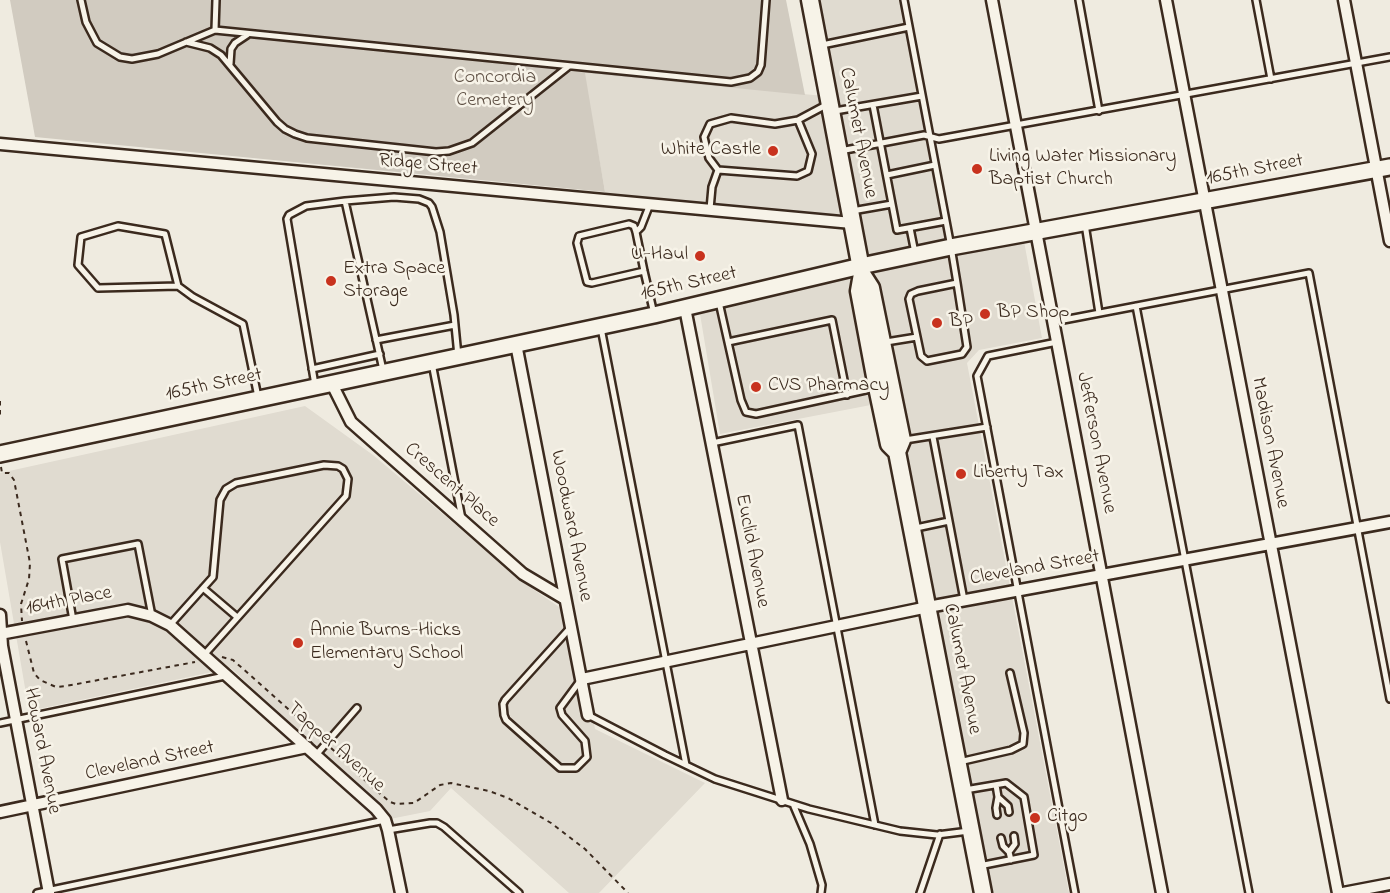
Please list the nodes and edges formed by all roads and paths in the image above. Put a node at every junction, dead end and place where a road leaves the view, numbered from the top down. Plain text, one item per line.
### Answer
1 (81, 0) edge
2 (216, 0) edge
3 (766, 0) edge
4 (810, 0) edge
5 (904, 0) edge
6 (992, 0) edge
7 (1079, 0) edge
8 (1166, 0) edge
9 (1256, 0) edge
10 (1344, 0) edge
11 (909, 27) junction
12 (215, 30) junction
13 (249, 34) junction
14 (185, 42) junction
15 (819, 45) junction
16 (1390, 57) edge
17 (1356, 63) junction
18 (230, 64) junction
19 (569, 66) junction
20 (1271, 79) junction
21 (1185, 95) junction
22 (922, 96) junction
23 (873, 105) junction
24 (830, 107) junction
25 (1099, 111) junction
26 (798, 120) junction
27 (1016, 126) junction
28 (930, 138) junction
29 (881, 143) junction
30 (0, 144) edge
31 (839, 152) junction
32 (935, 165) junction
33 (1383, 169) edge
34 (718, 170) junction
35 (887, 175) junction
36 (345, 201) junction
37 (1205, 202) junction
38 (650, 204) junction
39 (892, 204) junction
40 (710, 210) junction
41 (851, 217) junction
42 (946, 220) junction
43 (1084, 222) junction
44 (910, 228) junction
45 (1036, 230) junction
46 (636, 232) junction
47 (1390, 241) edge
48 (951, 247) junction
49 (915, 254) junction
50 (861, 270) junction
51 (644, 271) junction
52 (957, 283) junction
53 (178, 286) junction
54 (1221, 290) junction
55 (719, 300) junction
56 (1136, 306) junction
57 (685, 308) junction
58 (1100, 313) junction
59 (654, 315) junction
60 (1053, 321) junction
61 (455, 325) junction
62 (600, 326) junction
63 (917, 337) junction
64 (376, 340) junction
65 (728, 342) junction
66 (883, 342) junction
67 (1057, 342) junction
68 (516, 344) junction
69 (380, 354) junction
70 (458, 356) junction
71 (432, 361) junction
72 (312, 369) junction
73 (383, 371) junction
74 (332, 382) junction
75 (315, 386) junction
76 (877, 387) junction
77 (847, 395) junction
78 (259, 398) junction
79 (0, 401) edge
80 (0, 416) edge
81 (987, 427) junction
82 (933, 437) junction
83 (712, 442) junction
84 (900, 446) junction
85 (0, 454) edge
86 (0, 464) edge
87 (462, 520) junction
88 (949, 521) junction
89 (1390, 522) edge
90 (913, 528) junction
91 (1356, 528) junction
92 (1270, 544) junction
93 (1185, 559) junction
94 (1101, 575) junction
95 (203, 588) junction
96 (1018, 590) junction
97 (565, 599) junction
98 (964, 600) junction
99 (928, 607) junction
100 (0, 615) edge
101 (152, 616) junction
102 (237, 617) junction
103 (73, 620) junction
104 (22, 622) dead end
105 (170, 625) junction
106 (837, 626) junction
107 (571, 627) junction
108 (1, 634) edge
109 (25, 636) dead end
110 (752, 644) junction
111 (221, 657) dead end
112 (202, 658) junction
113 (666, 662) junction
114 (1010, 673) dead end
115 (227, 676) junction
116 (582, 680) junction
117 (1390, 699) edge
118 (357, 708) dead end
119 (588, 715) joint
120 (16, 719) junction
121 (0, 723) edge
122 (326, 743) junction
123 (307, 747) junction
124 (316, 755) junction
125 (958, 762) junction
126 (686, 765) junction
127 (996, 785) junction
128 (963, 790) junction
129 (998, 797) junction
130 (782, 800) junction
131 (793, 804) junction
132 (33, 805) junction
133 (0, 812) edge
134 (1009, 812) dead end
135 (997, 815) dead end
136 (387, 825) junction
137 (875, 825) junction
138 (971, 831) junction
139 (940, 834) junction
140 (1014, 836) dead end
141 (1002, 838) dead end
142 (1010, 852) junction
143 (1011, 860) junction
144 (978, 867) junction
145 (1390, 884) edge
146 (49, 892) edge
147 (37, 893) edge
148 (401, 893) edge
149 (519, 893) edge
150 (628, 893) edge
151 (821, 893) edge
152 (920, 893) edge
153 (983, 893) edge
154 (1076, 893) edge
155 (1162, 893) edge
156 (1249, 893) edge
157 (1338, 893) edge
158 (1343, 893) edge

1 - 14 lane
2 - 12 lane
3 - 19 lane
4 - 15 main road, Calumet Avenue
5 - 11 lane
6 - 27 street, Jefferson Avenue
7 - 25 lane
8 - 21 street, Madison Avenue
9 - 20 lane
10 - 17 street
11 - 15 lane
11 - 22 lane
12 - 13 lane
12 - 14 lane
13 - 18 lane
13 - 19 lane
14 - 18 lane
15 - 24 main road, Calumet Avenue
16 - 17 lane
17 - 20 lane
17 - 33 street
18 - 19 lane
20 - 21 lane
21 - 25 lane
21 - 37 street, Madison Avenue
22 - 23 lane
22 - 28 lane
23 - 24 lane
23 - 29 lane
24 - 26 lane
24 - 31 main road, Calumet Avenue
25 - 27 lane
26 - 34 lane
26 - 34 lane
27 - 28 lane
27 - 45 street, Jefferson Avenue
28 - 29 lane
28 - 32 lane
29 - 31 lane
29 - 35 lane
30 - 38 street, Ridge Street
31 - 41 main road, Calumet Avenue
32 - 35 lane
32 - 42 lane
33 - 37 main road, 165th Street
33 - 47 street
34 - 40 lane
35 - 39 lane
36 - 61 lane
36 - 64 lane
36 - 72 lane
37 - 43 main road, 165th Street
37 - 54 street, Madison Avenue
38 - 40 street, Ridge Street
38 - 46 lane
39 - 41 lane
39 - 44 lane
40 - 41 street, Ridge Street
41 - 50 main road, Calumet Avenue
42 - 44 lane
42 - 48 lane
43 - 45 main road, 165th Street
43 - 58 lane
44 - 49 lane
45 - 48 main road, 165th Street
45 - 60 street, Jefferson Avenue
46 - 51 lane
46 - 51 lane
48 - 49 main road, 165th Street
48 - 52 lane
49 - 50 main road, 165th Street
50 - 55 main road, 165th Street
50 - 66 main road, Calumet Avenue
50 - 76 main road, Calumet Avenue
51 - 59 lane
52 - 63 lane
52 - 63 lane
53 - 53 lane
53 - 78 lane
54 - 56 lane
54 - 91 lane
54 - 92 street, Madison Avenue
55 - 57 main road, 165th Street
55 - 65 lane
56 - 58 lane
56 - 93 lane
57 - 59 main road, 165th Street
57 - 83 street, Euclid Avenue
58 - 60 lane
59 - 62 main road, 165th Street
60 - 67 street, Jefferson Avenue
61 - 64 lane
61 - 70 lane
62 - 68 main road, 165th Street
62 - 113 lane
63 - 66 lane
64 - 69 lane
65 - 77 lane
65 - 77 lane
66 - 84 main road, Calumet Avenue
67 - 81 lane
67 - 94 street, Jefferson Avenue
68 - 70 main road, 165th Street
68 - 97 street, Woodward Avenue
69 - 72 lane
69 - 73 lane
70 - 71 main road, 165th Street
71 - 73 main road, 165th Street
71 - 87 lane
72 - 75 lane
73 - 74 main road, 165th Street
74 - 75 main road, 165th Street
74 - 87 street, Crescent Place
75 - 78 main road, 165th Street
76 - 77 lane
76 - 84 main road, Calumet Avenue
78 - 85 main road, 165th Street
79 - 80 path
81 - 82 lane
81 - 96 lane
82 - 84 lane
82 - 88 lane
83 - 106 lane
83 - 110 street, Euclid Avenue
84 - 90 main road, Calumet Avenue
86 - 104 path
87 - 97 street, Crescent Place
88 - 90 lane
88 - 98 lane
89 - 91 street, Cleveland Street
90 - 99 main road, Calumet Avenue
91 - 92 street, Cleveland Street
91 - 117 lane
92 - 93 street, Cleveland Street
92 - 157 street, Madison Avenue
93 - 94 street, Cleveland Street
93 - 156 lane
94 - 96 street, Cleveland Street
94 - 155 street, Jefferson Avenue
95 - 102 lane
95 - 102 lane
95 - 105 lane
96 - 98 street, Cleveland Street
96 - 154 lane
97 - 107 street, Woodward Avenue
98 - 99 street, Cleveland Street
99 - 106 street, Cleveland Street
99 - 125 main road, Calumet Avenue
100 - 108 street, Howard Avenue
101 - 103 street, 164th Place
101 - 103 lane
101 - 105 street, 164th Place
102 - 112 lane
103 - 108 street, 164th Place
105 - 112 street, 164th Place
106 - 110 street, Cleveland Street
106 - 137 lane
107 - 116 street, Woodward Avenue
107 - 116 lane
108 - 120 street, Howard Avenue
109 - 112 path
110 - 113 street, Cleveland Street
110 - 130 street, Euclid Avenue
111 - 122 path
112 - 115 street, Tapper Avenue
113 - 116 street, Cleveland Street
113 - 126 lane
114 - 125 lane
115 - 120 lane
115 - 123 street, Tapper Avenue
116 - 119 street, Woodward Avenue
118 - 122 lane
119 - 126 lane
120 - 121 lane
120 - 132 street, Howard Avenue
122 - 124 lane
122 - 150 path
123 - 124 street, Tapper Avenue
123 - 132 street, Cleveland Street
124 - 136 street, Tapper Avenue
125 - 128 main road, Calumet Avenue
126 - 130 lane
127 - 128 lane
127 - 129 lane
127 - 143 lane
128 - 138 main road, Calumet Avenue
129 - 134 lane
129 - 135 lane
130 - 131 lane
131 - 137 lane
131 - 151 lane
132 - 133 street, Cleveland Street
132 - 146 street, Howard Avenue
136 - 146 lane
136 - 148 street
136 - 149 lane
137 - 139 lane
138 - 139 lane
138 - 144 main road, Calumet Avenue
139 - 152 lane
140 - 142 lane
141 - 142 lane
142 - 143 lane
143 - 144 lane
144 - 153 main road, Calumet Avenue
145 - 158 street
146 - 147 lane

